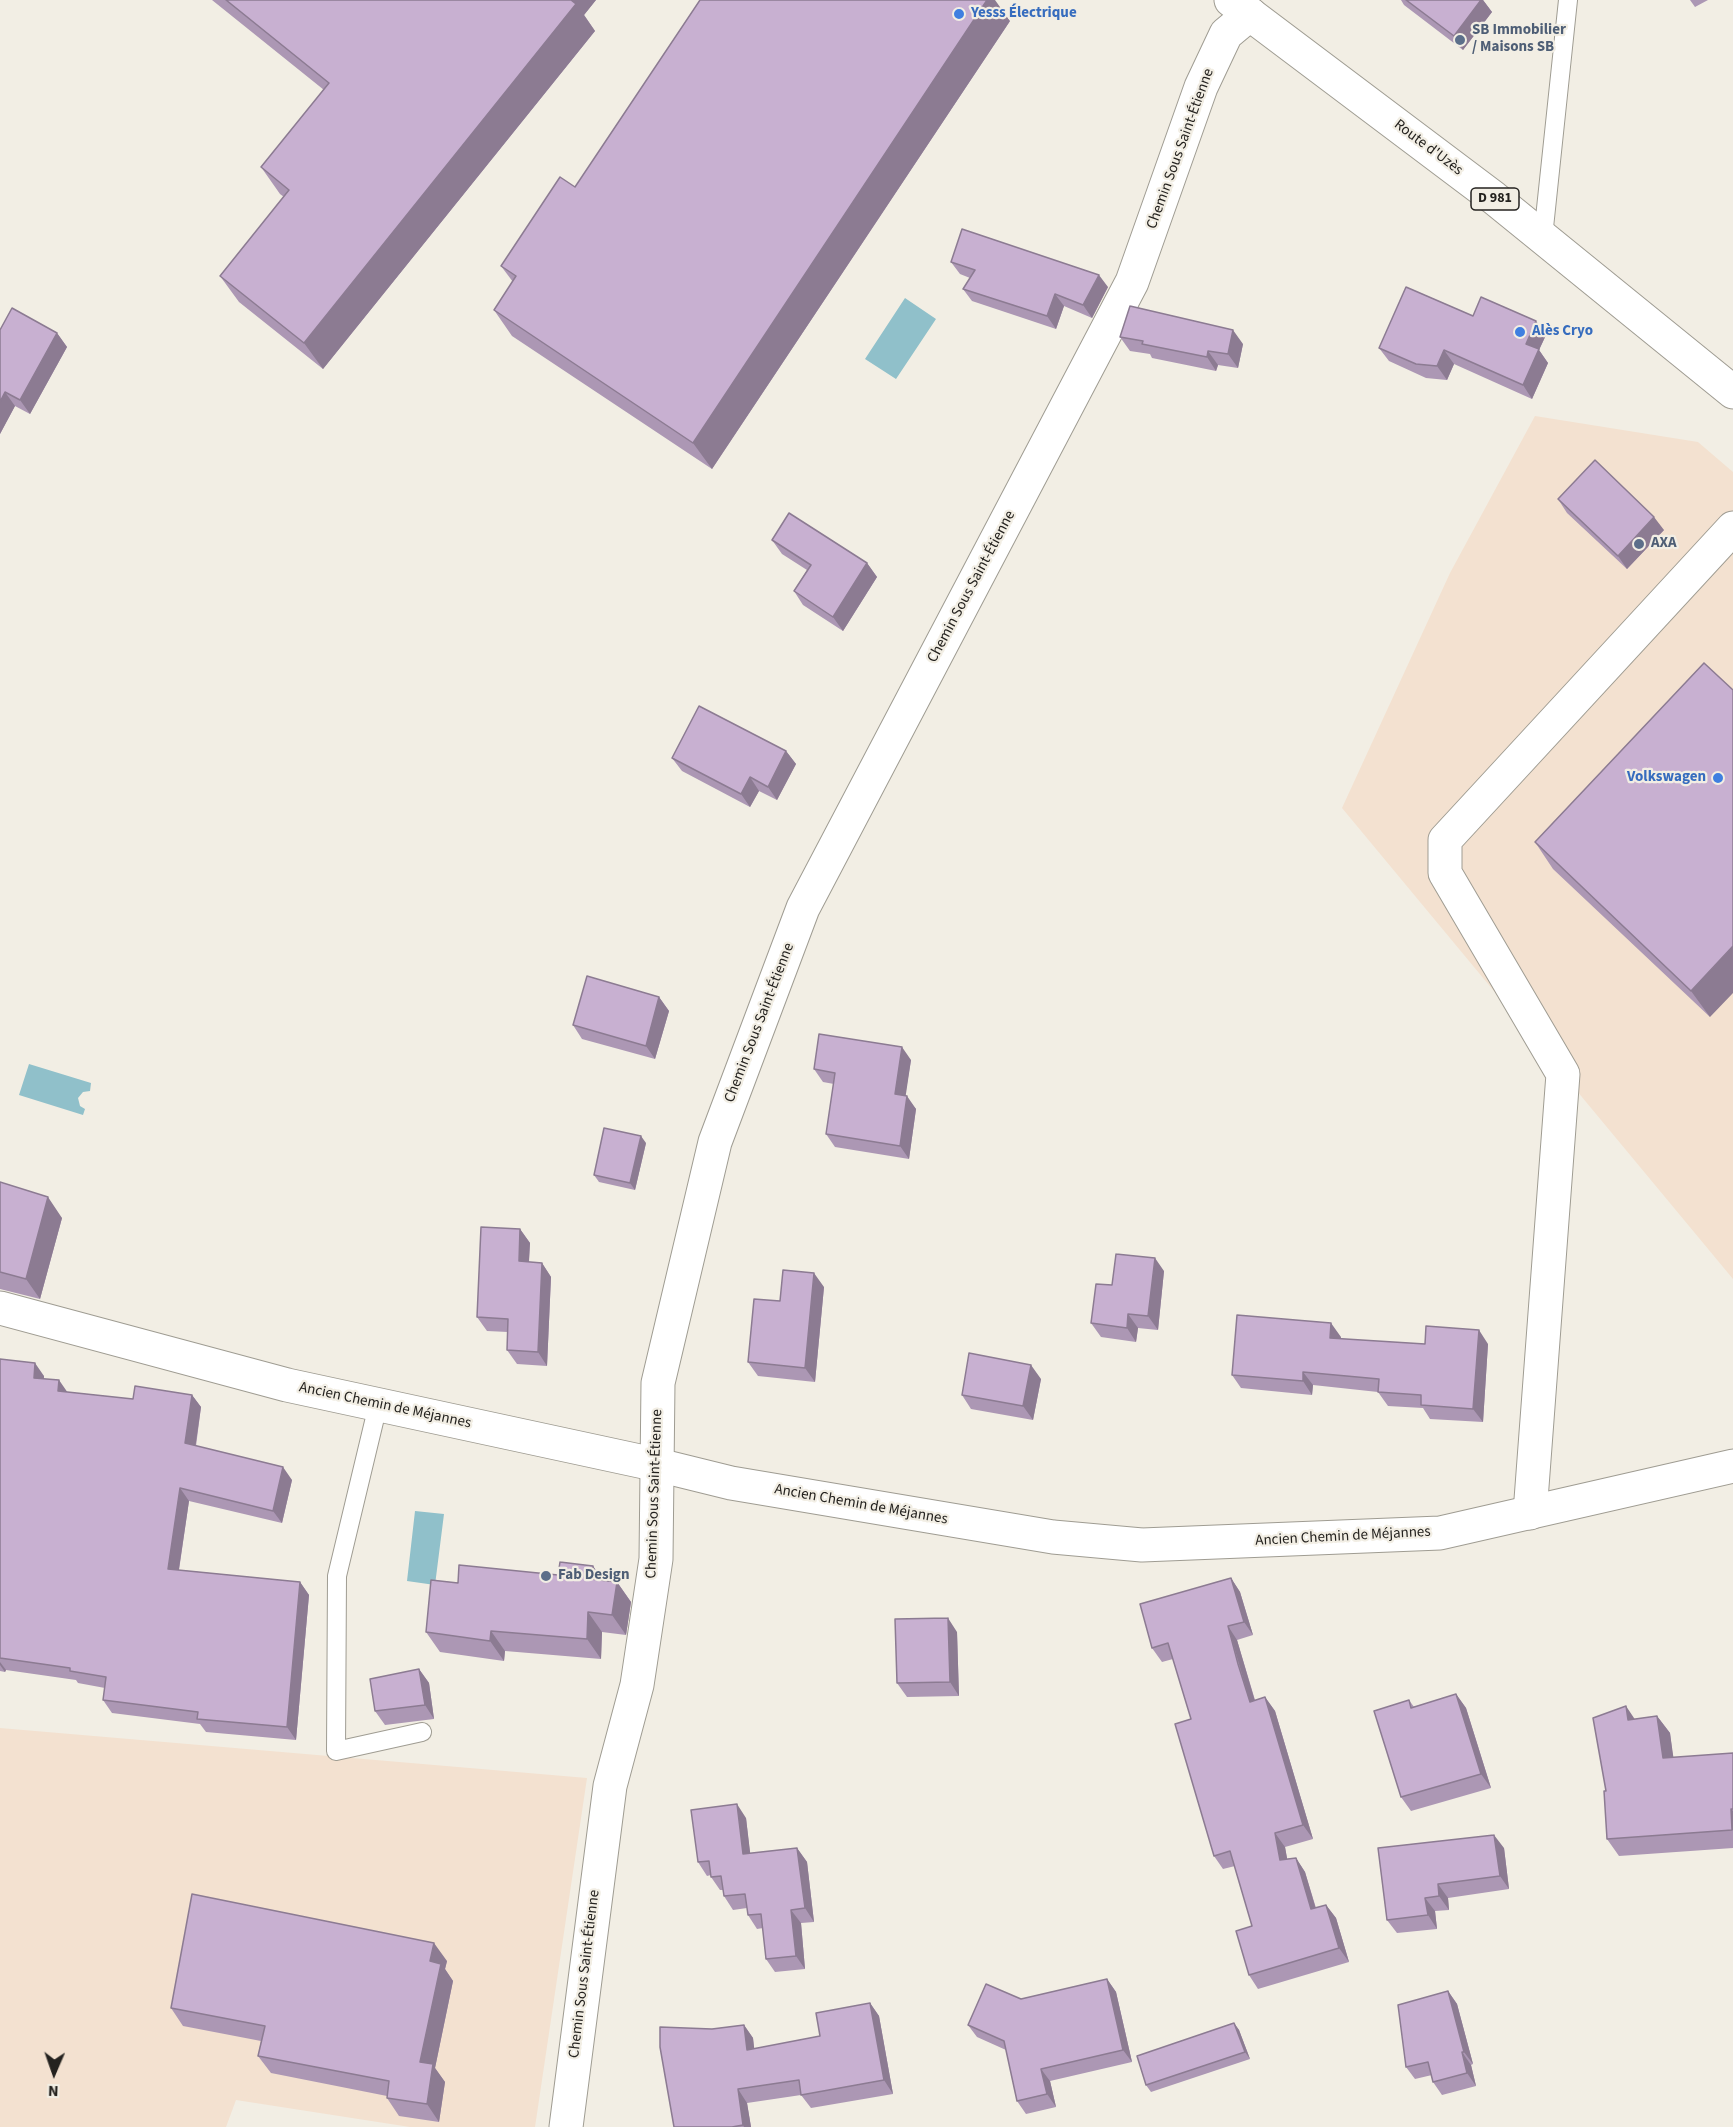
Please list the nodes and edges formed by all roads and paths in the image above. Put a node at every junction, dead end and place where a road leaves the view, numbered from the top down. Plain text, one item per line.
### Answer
1 (1568, 0) edge
2 (1241, 7) edge
3 (1543, 237) junction
4 (1733, 392) edge
5 (1733, 528) edge
6 (0, 1308) edge
7 (378, 1405) junction
8 (658, 1465) junction
9 (1733, 1466) edge
10 (1530, 1513) junction
11 (422, 1732) dead end
12 (566, 2127) edge

1 - 3 lane
2 - 3 street, Route d'Uzès / D 981
2 - 8 street, Chemin Sous Saint-Étienne
3 - 4 street, Route d'Uzès / D 981
5 - 10 street
6 - 7 street, Ancien Chemin de Méjannes
7 - 8 street, Ancien Chemin de Méjannes
7 - 11 lane
8 - 10 street, Ancien Chemin de Méjannes
8 - 12 street, Chemin Sous Saint-Étienne
9 - 10 street, Ancien Chemin de Méjannes

